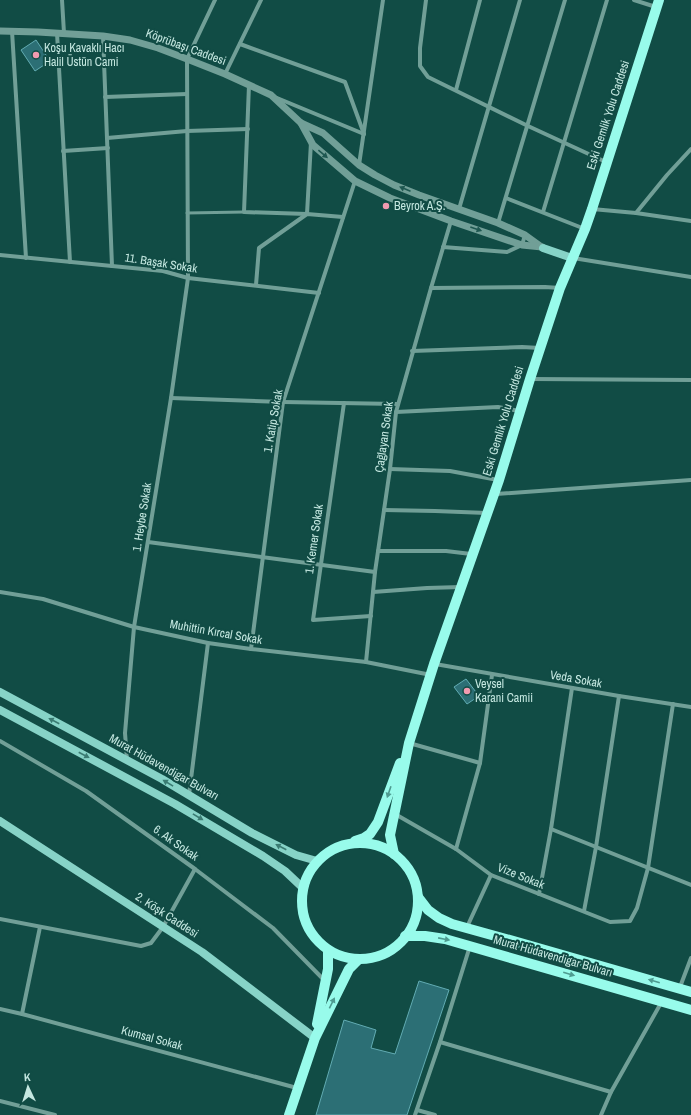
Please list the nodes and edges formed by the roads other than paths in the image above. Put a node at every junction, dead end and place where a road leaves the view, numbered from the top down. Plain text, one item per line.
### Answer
1 (62, 0) edge
2 (215, 0) edge
3 (260, 0) edge
4 (384, 0) edge
5 (426, 0) edge
6 (480, 0) edge
7 (520, 0) edge
8 (565, 0) edge
9 (607, 0) edge
10 (634, 0) edge
11 (658, 4) edge
12 (0, 31) edge
13 (12, 31) junction
14 (60, 33) junction
15 (103, 36) junction
16 (240, 44) junction
17 (187, 59) junction
18 (225, 74) junction
19 (249, 85) junction
20 (456, 90) junction
21 (187, 94) junction
22 (271, 95) junction
23 (105, 97) junction
24 (488, 107) junction
25 (301, 123) junction
26 (528, 126) junction
27 (248, 129) junction
28 (187, 131) junction
29 (364, 134) junction
30 (107, 138) junction
31 (311, 141) junction
32 (564, 142) junction
33 (108, 148) junction
34 (691, 149) edge
35 (63, 151) junction
36 (607, 162) junction
37 (359, 165) junction
38 (355, 180) junction
39 (506, 198) junction
40 (459, 209) junction
41 (592, 209) junction
42 (244, 212) junction
43 (543, 212) junction
44 (187, 213) junction
45 (636, 213) junction
46 (307, 214) junction
47 (343, 217) junction
48 (451, 221) junction
49 (691, 221) edge
50 (498, 223) junction
51 (585, 229) junction
52 (525, 235) junction
53 (522, 245) junction
54 (443, 247) junction
55 (544, 248) junction
56 (0, 255) edge
57 (26, 258) junction
58 (572, 258) junction
59 (70, 262) junction
60 (112, 266) junction
61 (691, 277) edge
62 (188, 278) junction
63 (256, 285) junction
64 (431, 288) junction
65 (560, 288) junction
66 (319, 293) junction
67 (540, 348) junction
68 (412, 351) junction
69 (530, 379) junction
70 (691, 380) edge
71 (171, 398) junction
72 (283, 402) junction
73 (344, 403) junction
74 (398, 404) junction
75 (520, 411) junction
76 (396, 412) junction
77 (390, 469) junction
78 (499, 480) junction
79 (691, 480) edge
80 (494, 494) junction
81 (384, 510) junction
82 (487, 513) junction
83 (148, 542) junction
84 (378, 551) junction
85 (473, 554) junction
86 (263, 557) junction
87 (321, 565) junction
88 (375, 572) junction
89 (461, 587) junction
90 (0, 592) edge
91 (373, 592) junction
92 (370, 616) junction
93 (134, 627) junction
94 (208, 643) junction
95 (251, 649) junction
96 (366, 662) junction
97 (434, 664) junction
98 (431, 675) junction
99 (492, 675) junction
100 (572, 688) junction
101 (0, 692) edge
102 (619, 696) junction
103 (673, 704) junction
104 (691, 707) edge
105 (0, 710) edge
106 (0, 741) edge
107 (409, 743) junction
108 (127, 760) junction
109 (480, 763) junction
110 (189, 795) junction
111 (394, 813) junction
112 (0, 821) edge
113 (551, 829) junction
114 (346, 844) junction
115 (596, 847) junction
116 (456, 849) junction
117 (394, 854) junction
118 (317, 861) junction
119 (648, 868) junction
120 (195, 869) junction
121 (491, 875) junction
122 (691, 885) edge
123 (303, 888) junction
124 (539, 894) junction
125 (418, 897) junction
126 (584, 911) junction
127 (0, 919) edge
128 (40, 927) junction
129 (163, 927) junction
130 (467, 928) junction
131 (405, 936) junction
132 (470, 946) junction
133 (328, 950) junction
134 (691, 958) edge
135 (359, 959) junction
136 (326, 982) junction
137 (680, 988) junction
138 (691, 992) edge
139 (662, 1002) junction
140 (0, 1009) edge
141 (691, 1010) edge
142 (22, 1014) junction
143 (315, 1038) junction
144 (440, 1042) junction
145 (298, 1089) junction
146 (610, 1092) junction
147 (0, 1101) edge
148 (417, 1110) junction
149 (55, 1115) edge
150 (289, 1115) edge
151 (415, 1115) edge
152 (435, 1115) edge
153 (600, 1115) edge

1 - 14 street
2 - 17 street
3 - 16 street
4 - 29 street
5 - 20 street
6 - 20 street
7 - 24 street
8 - 26 street
9 - 32 street
10 - 11 street
11 - 36 main road, Eski Gemlik Yolu Caddesi
12 - 13 street, Köprübaşı Caddesi
13 - 14 street, Köprübaşı Caddesi
13 - 57 street
14 - 15 street, Köprübaşı Caddesi
14 - 35 street
15 - 17 street, Köprübaşı Caddesi
15 - 23 street
16 - 18 street
16 - 29 street
17 - 18 street, Köprübaşı Caddesi
17 - 21 street, 1. Heybe Sokak
18 - 19 street, Köprübaşı Caddesi
19 - 22 street, Köprübaşı Caddesi
19 - 27 street
20 - 24 street
21 - 23 street
21 - 28 street, 1. Heybe Sokak
22 - 25 street, Köprübaşı Caddesi
22 - 29 street
23 - 30 street
24 - 26 street
24 - 40 street
25 - 31 street, Köprübaşı Caddesi
25 - 37 street, Köprübaşı Caddesi
26 - 32 street
26 - 39 street
27 - 28 street
27 - 42 street
28 - 30 street
28 - 44 street, 1. Heybe Sokak
29 - 37 street
30 - 33 street
31 -> 38 street, Köprübaşı Caddesi
31 - 46 street
32 - 36 street
32 - 43 street
33 - 35 street
33 - 60 street
34 - 45 street
35 - 59 street
36 - 41 main road, Eski Gemlik Yolu Caddesi
40 -> 37 street, Köprübaşı Caddesi
38 - 47 street, 1. Katip Sokak
38 - 48 street, Köprübaşı Caddesi
39 - 43 street
39 - 50 street
40 - 50 street, Köprübaşı Caddesi
41 - 45 street
41 - 51 main road, Eski Gemlik Yolu Caddesi
42 - 44 lane
42 - 46 street
43 - 51 street
44 - 62 street, 1. Heybe Sokak
45 - 49 street
46 - 47 street
46 - 63 street
47 - 66 street, 1. Katip Sokak
48 -> 53 street, Köprübaşı Caddesi
48 - 54 street, Çağlayan Sokak
50 - 52 street, Köprübaşı Caddesi
51 - 58 main road, Eski Gemlik Yolu Caddesi
52 - 53 street
52 - 55 street, Köprübaşı Caddesi
53 - 54 street
53 - 55 street, Köprübaşı Caddesi
54 - 64 street, Çağlayan Sokak
55 - 58 main road, Köprübaşı Caddesi
56 - 57 street, 11. Başak Sokak
57 - 59 street, 11. Başak Sokak
58 - 61 street
58 - 65 main road, Eski Gemlik Yolu Caddesi
59 - 60 street, 11. Başak Sokak
60 - 62 street, 11. Başak Sokak
62 - 63 street, 11. Başak Sokak
62 - 71 street, 1. Heybe Sokak
63 - 66 street, 11. Başak Sokak
64 - 65 street
64 - 68 street, Çağlayan Sokak
65 - 67 main road, Eski Gemlik Yolu Caddesi
66 - 72 street, 1. Katip Sokak
67 - 68 street
67 - 69 main road, Eski Gemlik Yolu Caddesi
68 - 74 street, Çağlayan Sokak
69 - 70 street
69 - 75 main road, Eski Gemlik Yolu Caddesi
71 - 72 street
71 - 83 street, 1. Heybe Sokak
72 - 73 street
72 - 86 street, 1. Katip Sokak
73 - 74 street
73 - 87 street, 1. Kemer Sokak
74 - 76 street, Çağlayan Sokak
75 - 76 street
75 - 78 main road, Eski Gemlik Yolu Caddesi
76 - 77 street, Çağlayan Sokak
77 - 78 street
77 - 81 street, Çağlayan Sokak
78 - 80 main road, Eski Gemlik Yolu Caddesi
79 - 80 street
80 - 82 main road, Eski Gemlik Yolu Caddesi
81 - 82 street
81 - 84 street, Çağlayan Sokak
82 - 85 main road, Eski Gemlik Yolu Caddesi
83 - 86 street
83 - 93 street, 1. Heybe Sokak
84 - 85 street
84 - 88 street, Çağlayan Sokak
85 - 89 main road, Eski Gemlik Yolu Caddesi
86 - 87 street
86 - 95 street, 1. Katip Sokak
87 - 88 street
87 - 92 street, 1. Kemer Sokak
88 - 91 street, Çağlayan Sokak
89 - 91 street
89 - 97 main road, Eski Gemlik Yolu Caddesi
90 - 93 street, Muhittin Kırcal Sokak
91 - 92 street, Çağlayan Sokak
92 - 96 street, Çağlayan Sokak
93 - 94 street, Muhittin Kırcal Sokak
93 - 108 street, 1. Heybe Sokak
94 - 95 street, Muhittin Kırcal Sokak
94 - 110 street
95 - 96 street, Muhittin Kırcal Sokak
96 - 98 street, Muhittin Kırcal Sokak
97 - 98 main road, Eski Gemlik Yolu Caddesi
97 - 99 street, Veda Sokak
98 - 107 main road, Eski Gemlik Yolu Caddesi
99 - 100 street, Veda Sokak
99 - 109 street
100 - 102 street, Veda Sokak
100 - 113 street
108 -> 101 main road, Murat Hüdavendigar Bulvarı
102 - 103 street, Veda Sokak
102 - 115 street
103 - 104 street, Veda Sokak
103 - 119 street
105 -> 123 main road
106 - 120 street, 6. Ak Sokak
107 - 109 street
107 - 111 main road, Eski Gemlik Yolu Caddesi
107 -> 114 main road
110 -> 108 main road, Murat Hüdavendigar Bulvarı
109 - 116 street
118 -> 110 main road, Murat Hüdavendigar Bulvarı
111 - 116 street, Vize Sokak
111 - 117 main road, Eski Gemlik Yolu Caddesi
112 - 129 main road, 2. Köşk Caddesi
113 - 115 street
113 - 124 street
114 - 117 main road
114 - 118 main road
115 - 119 street
115 - 126 street
116 - 121 street, Vize Sokak
117 - 125 main road
118 - 123 main road
119 - 122 street
119 - 126 street, Vize Sokak
120 - 129 street
120 - 136 street, 6. Ak Sokak
121 - 124 street, Vize Sokak
121 - 130 street
123 - 133 main road
124 - 126 street, Vize Sokak
125 - 130 main road, Murat Hüdavendigar Bulvarı
125 - 131 main road
127 - 128 street
128 - 129 street
128 - 142 street
129 - 143 main road, 2. Köşk Caddesi
137 -> 130 main road, Murat Hüdavendigar Bulvarı
131 -> 132 main road, Murat Hüdavendigar Bulvarı
131 - 135 main road
132 -> 139 main road, Murat Hüdavendigar Bulvarı
132 - 144 street
133 - 135 main road
133 - 136 main road
134 - 137 street
143 -> 135 main road
136 - 143 main road
137 - 138 main road, Murat Hüdavendigar Bulvarı
139 - 141 main road, Murat Hüdavendigar Bulvarı
139 - 146 street
140 - 142 street, Kumsal Sokak
142 - 145 street, Kumsal Sokak
143 - 145 main road
144 - 146 street
144 - 148 street
145 - 150 main road
146 - 153 street
147 - 149 street
148 - 151 street
148 - 152 street

